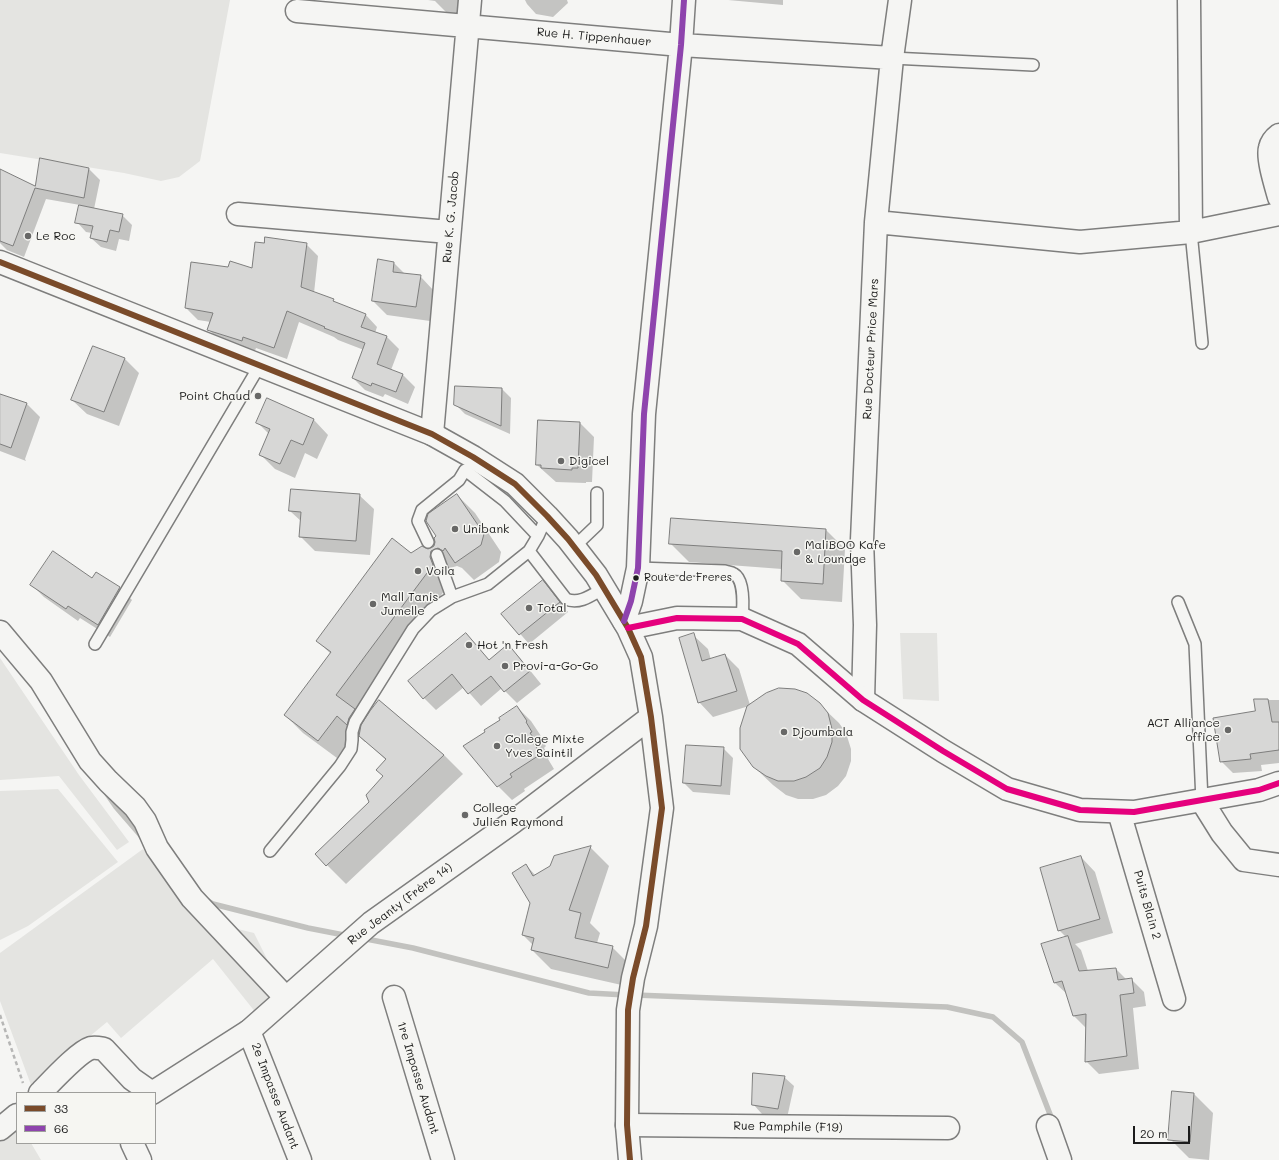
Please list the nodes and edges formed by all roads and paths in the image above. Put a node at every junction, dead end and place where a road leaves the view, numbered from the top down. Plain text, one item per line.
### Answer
1 (470, 0) edge
2 (684, 0) edge
3 (900, 0) edge
4 (1189, 0) edge
5 (297, 11) dead end
6 (467, 26) junction
7 (681, 45) junction
8 (892, 58) junction
9 (1033, 65) dead end
10 (1279, 135) edge
11 (1279, 197) edge
12 (238, 214) dead end
13 (1279, 214) edge
14 (876, 222) junction
15 (449, 232) junction
16 (1191, 232) junction
17 (0, 262) edge
18 (1202, 343) dead end
19 (260, 365) junction
20 (432, 434) junction
21 (469, 464) junction
22 (597, 493) dead end
23 (547, 516) junction
24 (538, 536) junction
25 (428, 542) dead end
26 (574, 547) junction
27 (529, 550) junction
28 (437, 555) dead end
29 (638, 568) junction
30 (604, 588) junction
31 (452, 596) junction
32 (1178, 602) dead end
33 (742, 619) junction
34 (626, 624) junction
35 (0, 632) edge
36 (95, 644) dead end
37 (863, 700) junction
38 (651, 716) junction
39 (1279, 783) edge
40 (1202, 801) junction
41 (1119, 812) junction
42 (270, 851) dead end
43 (1279, 866) edge
44 (394, 997) dead end
45 (286, 998) junction
46 (1174, 999) dead end
47 (0, 1015) edge
48 (249, 1031) junction
49 (32, 1089) edge
50 (151, 1092) edge
51 (154, 1092) edge
52 (16, 1116) edge
53 (627, 1125) junction
54 (1048, 1126) dead end
55 (0, 1128) edge
56 (948, 1128) dead end
57 (132, 1144) edge
58 (140, 1160) edge
59 (300, 1160) edge
60 (443, 1160) edge
61 (630, 1160) edge
62 (1060, 1160) edge

1 - 6 street, Rue K. G. Jacob
2 - 7 street
3 - 8 street, Rue Docteur Price Mars
4 - 16 street
5 - 6 street, Rue H. Tippenhauer
6 - 7 street, Rue H. Tippenhauer
6 - 15 street, Rue K. G. Jacob
7 - 8 street, Rue H. Tippenhauer
7 - 29 street
8 - 9 lane
8 - 14 street, Rue Docteur Price Mars
10 - 11 street
12 - 15 street
13 - 16 street
14 - 16 street
14 - 37 street, Rue Docteur Price Mars
15 - 20 street, Rue K. G. Jacob
16 - 18 lane
17 - 19 street
19 - 20 street
19 - 36 lane
20 - 21 street
21 - 23 street
21 - 24 lane
21 - 25 lane
22 - 26 lane
23 - 24 lane
23 - 26 street
24 - 27 lane
26 - 30 street
27 - 30 lane
27 - 31 lane
28 - 31 lane
29 - 33 lane
29 - 34 street
30 - 34 street
31 - 42 lane
32 - 40 lane
33 - 34 street
33 - 37 street
34 - 38 street
35 - 45 street
37 - 41 street
38 - 45 street, Rue Jeanty (Frère 14)
38 - 53 street
39 - 40 street
40 - 41 street
40 - 43 street
41 - 46 street, Puits Blain 2
44 - 60 street, 1re Impasse Audant
45 - 48 street, Rue Jeanty (Frère 14)
47 - 49 path
48 - 51 street, Rue Jeanty (Frère 14)
48 - 59 street, 2e Impasse Audant
49 - 50 street
52 - 55 street
53 - 56 street, Rue Pamphile (F19)
53 - 61 street
54 - 62 street
57 - 58 street

